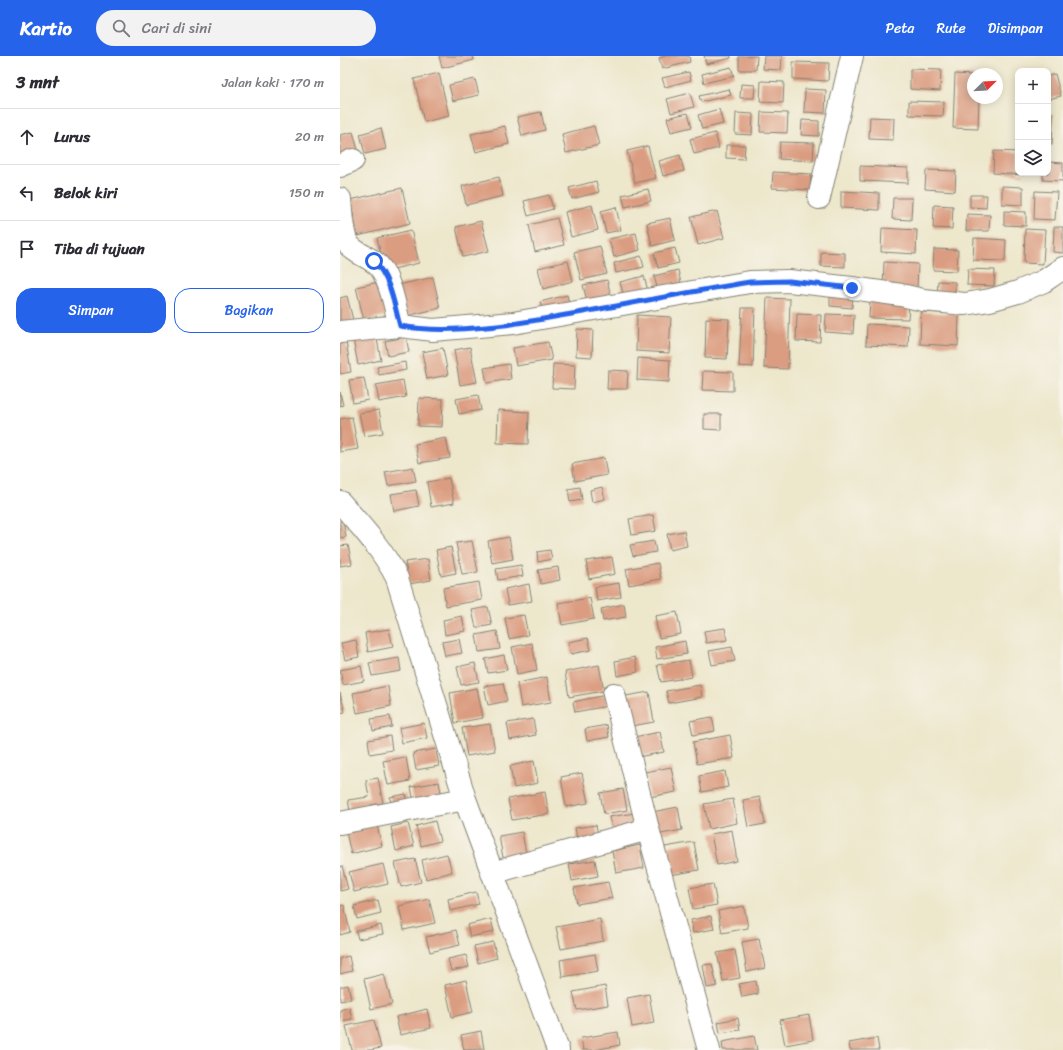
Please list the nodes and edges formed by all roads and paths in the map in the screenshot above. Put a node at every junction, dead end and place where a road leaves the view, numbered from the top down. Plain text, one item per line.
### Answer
1 (852, 56) edge
2 (819, 198) dead end
3 (340, 199) edge
4 (1063, 268) edge
5 (400, 326) junction
6 (340, 332) edge
7 (340, 502) edge
8 (614, 694) dead end
9 (465, 799) junction
10 (340, 824) edge
11 (648, 829) junction
12 (492, 873) junction
13 (558, 1050) edge
14 (709, 1050) edge

1 - 2 street
3 - 5 street
4 - 5 street
5 - 6 street
7 - 9 street
8 - 11 street
9 - 10 street
9 - 12 street
11 - 12 street
11 - 14 street
12 - 13 street

